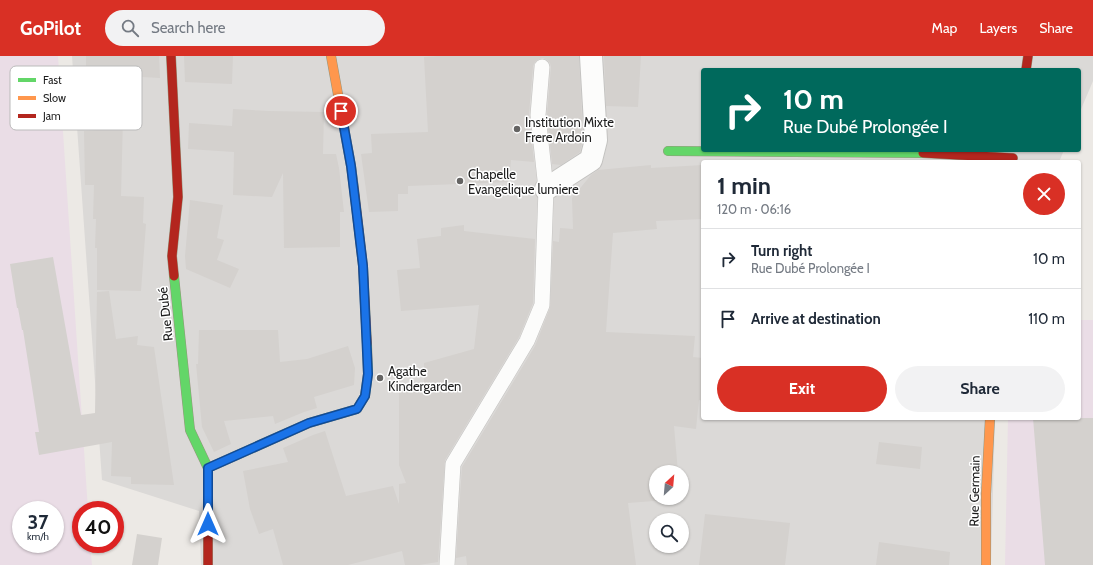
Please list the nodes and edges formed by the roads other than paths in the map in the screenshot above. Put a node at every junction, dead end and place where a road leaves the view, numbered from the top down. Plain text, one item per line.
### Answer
1 (171, 56) edge
2 (331, 56) edge
3 (591, 56) edge
4 (1028, 56) edge
5 (542, 67) dead end
6 (1026, 68) edge
7 (668, 151) dead end
8 (701, 151) edge
9 (901, 152) edge
10 (1014, 157) edge
11 (546, 189) junction
12 (990, 420) edge
13 (208, 468) junction
14 (208, 565) edge
15 (447, 565) edge
16 (986, 565) edge

1 - 13 street, Rue Dubé
2 - 13 street
3 - 11 street
4 - 6 street
5 - 11 lane
7 - 8 street
9 - 10 street
11 - 15 lane
12 - 16 street, Rue Germain
13 - 14 street, Rue Dubé

